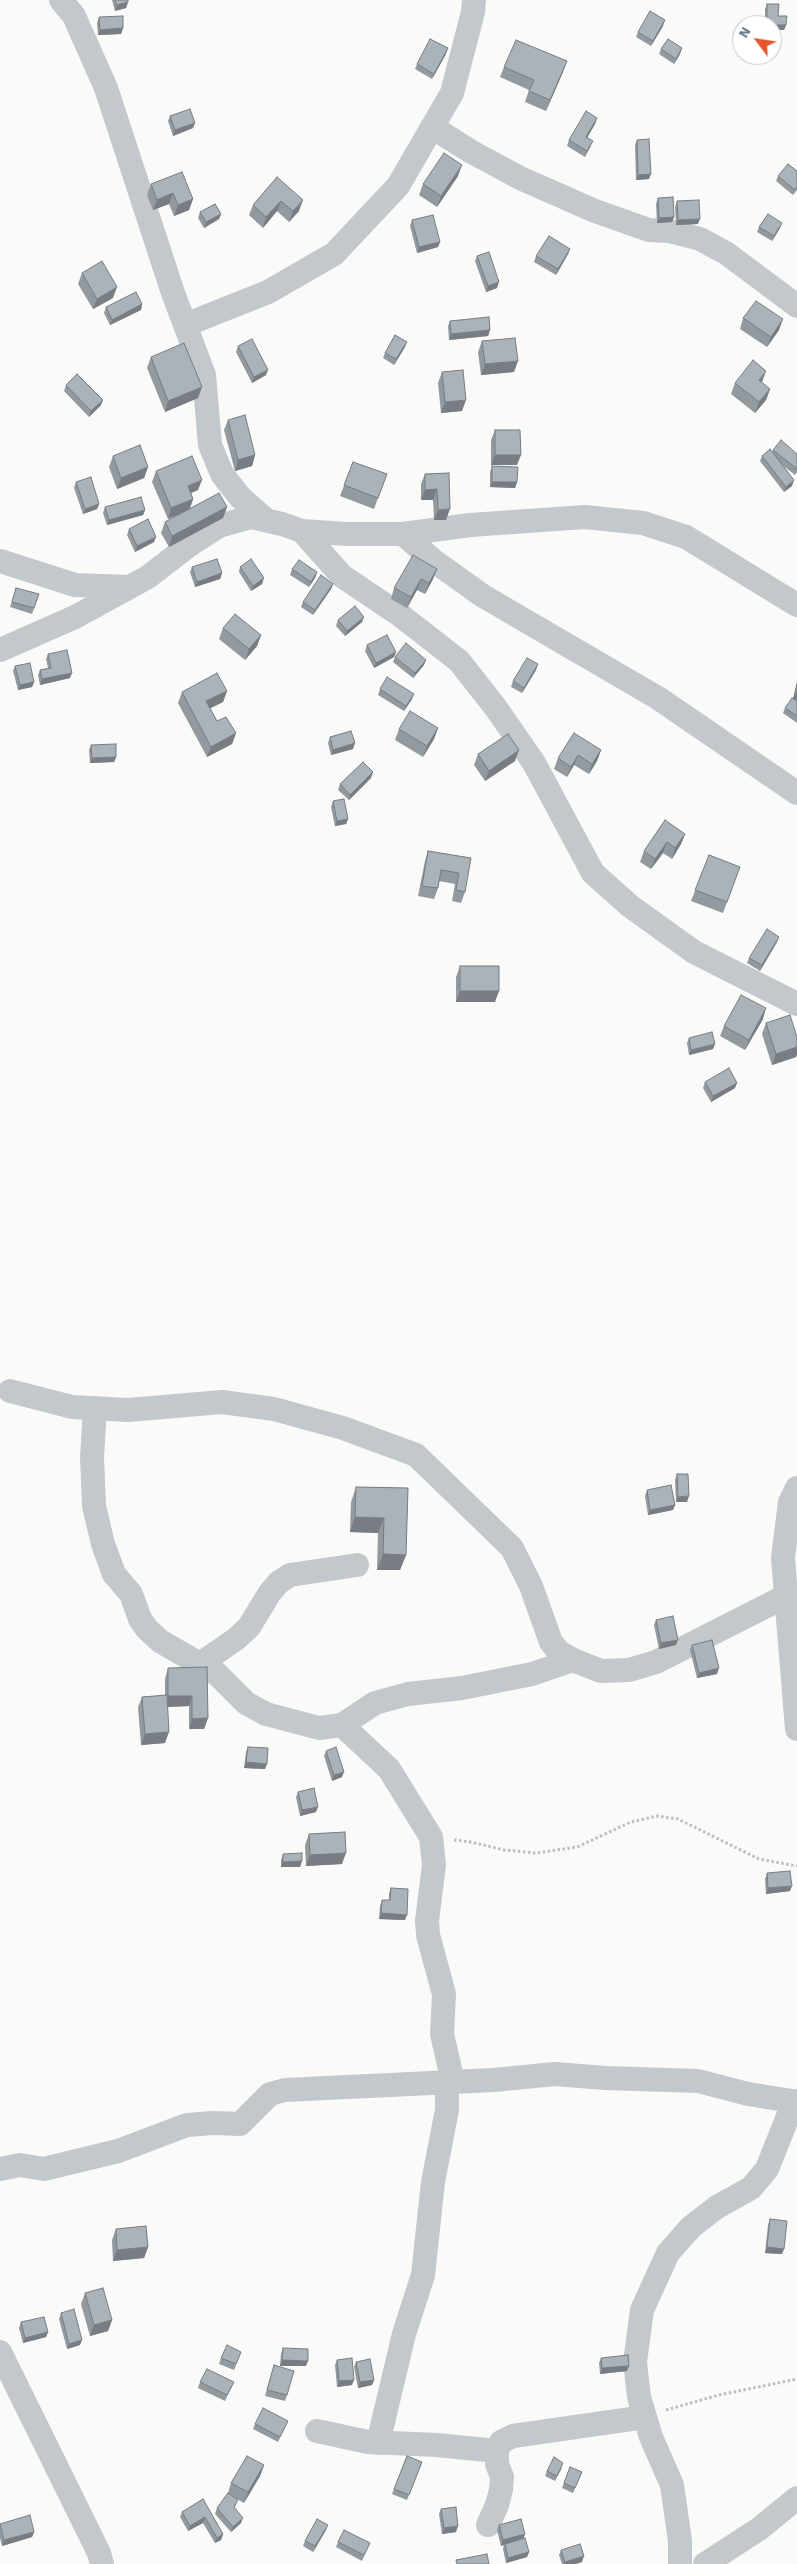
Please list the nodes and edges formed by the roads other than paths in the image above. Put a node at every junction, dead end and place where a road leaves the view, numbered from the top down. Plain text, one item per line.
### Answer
1 (61, 0) edge
2 (474, 0) edge
3 (432, 127) junction
4 (797, 306) edge
5 (185, 325) junction
6 (267, 520) junction
7 (302, 531) junction
8 (403, 534) junction
9 (1, 560) edge
10 (130, 587) junction
11 (794, 596) edge
12 (0, 650) edge
13 (797, 794) edge
14 (797, 1004) edge
15 (10, 1391) dead end
16 (95, 1408) junction
17 (797, 1488) edge
18 (357, 1565) dead end
19 (786, 1596) junction
20 (573, 1660) junction
21 (200, 1664) junction
22 (342, 1725) junction
23 (797, 1729) edge
24 (450, 2082) junction
25 (796, 2102) edge
26 (0, 2169) edge
27 (0, 2352) edge
28 (645, 2417) junction
29 (317, 2431) dead end
30 (378, 2443) junction
31 (497, 2451) junction
32 (797, 2498) edge
33 (488, 2525) dead end
34 (102, 2564) edge
35 (680, 2564) edge
36 (705, 2564) edge

1 - 5 street
2 - 3 street
3 - 4 street
3 - 5 street
5 - 6 street
6 - 7 street
6 - 10 street
7 - 8 street
7 - 14 street
8 - 11 street
8 - 13 street
9 - 10 street
10 - 12 street
15 - 16 street
16 - 20 street
16 - 21 street
17 - 19 street
18 - 21 street
19 - 20 street
19 - 23 street
20 - 22 street
21 - 22 street
22 - 24 street
24 - 25 street
24 - 26 street
24 - 30 street
25 - 28 street
27 - 34 street
28 - 31 street
28 - 35 street
29 - 30 street
30 - 31 street
31 - 33 street
32 - 36 street

